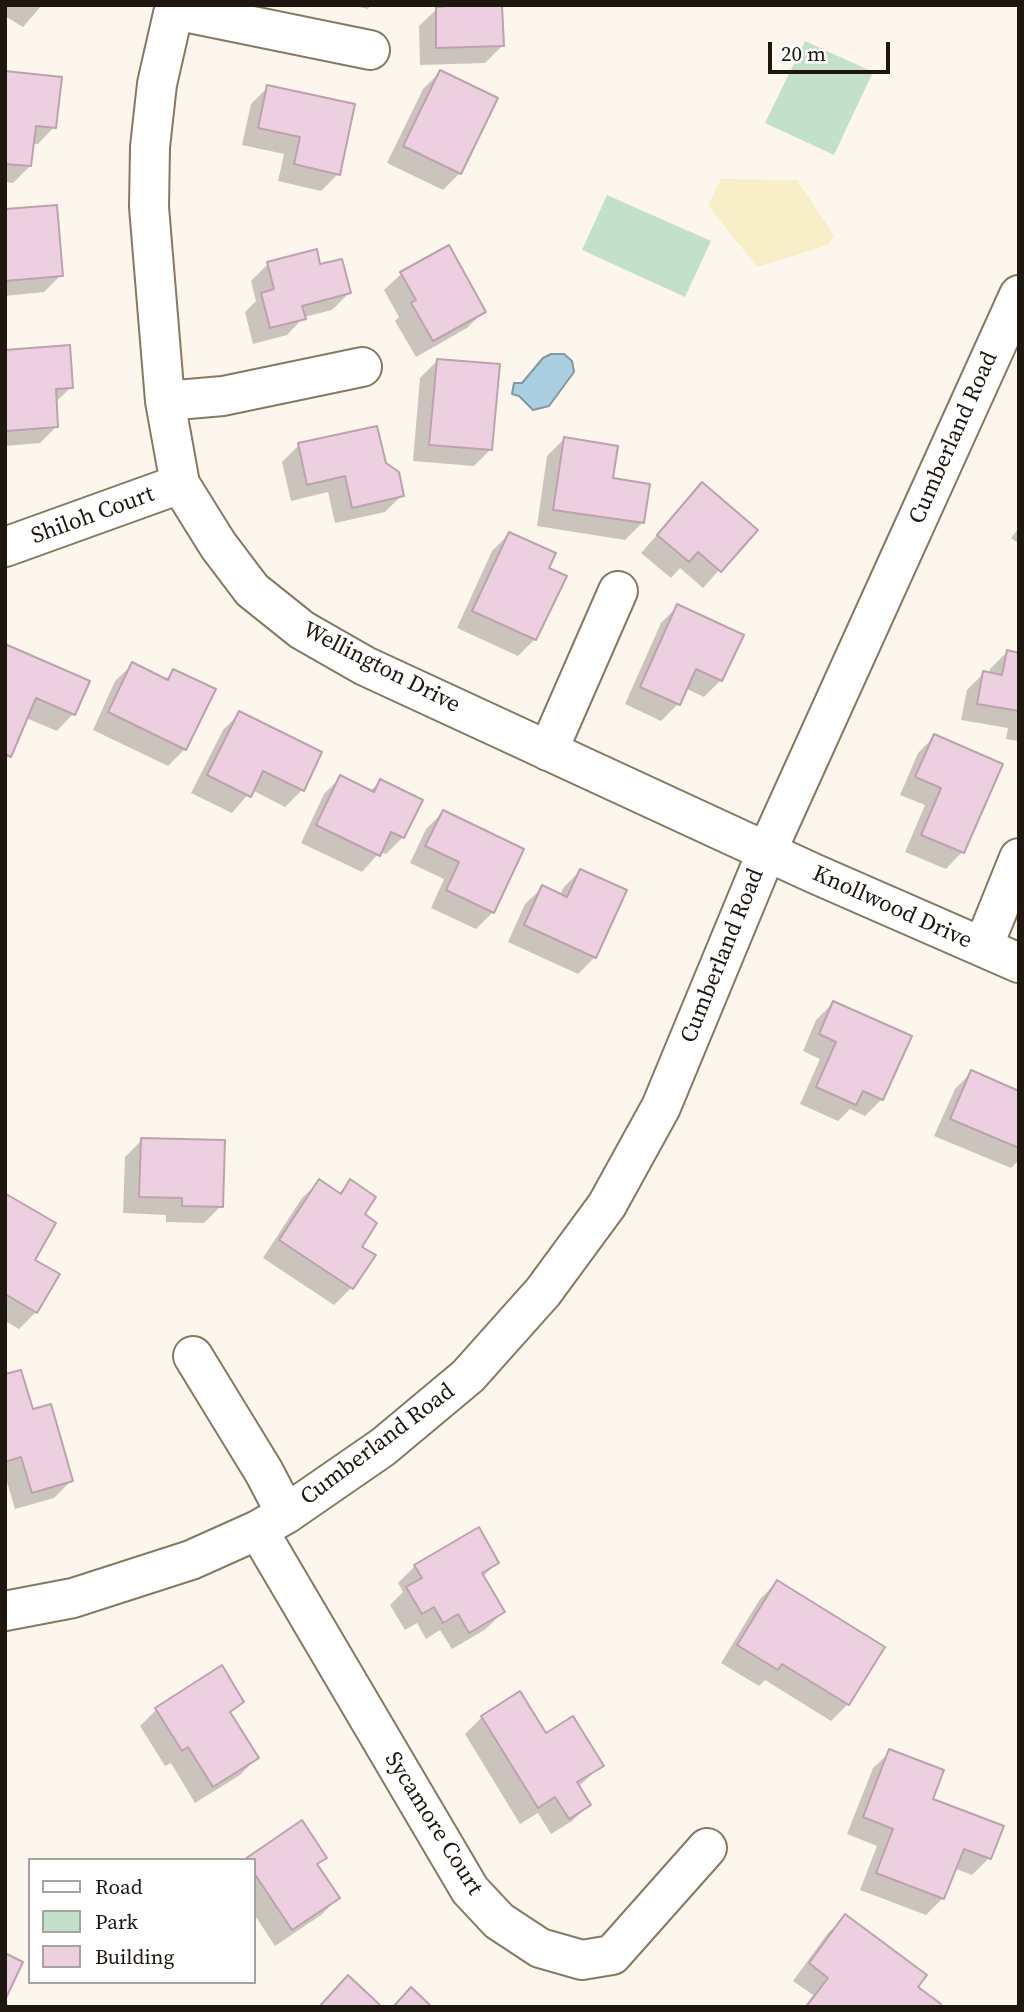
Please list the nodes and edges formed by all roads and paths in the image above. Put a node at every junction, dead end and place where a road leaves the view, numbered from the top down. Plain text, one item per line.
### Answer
1 (175, 8) edge
2 (370, 50) dead end
3 (1019, 295) edge
4 (362, 367) dead end
5 (165, 401) junction
6 (180, 484) junction
7 (5, 547) edge
8 (618, 592) dead end
9 (548, 751) junction
10 (767, 851) junction
11 (1019, 858) edge
12 (983, 947) junction
13 (1019, 963) edge
14 (193, 1356) dead end
15 (272, 1522) junction
16 (5, 1611) edge
17 (707, 1848) dead end

1 - 2 street
1 - 5 street, Wellington Drive
3 - 10 street, Cumberland Road
4 - 5 street
5 - 6 street, Wellington Drive
6 - 7 street, Shiloh Court
6 - 9 street, Wellington Drive
8 - 9 street
9 - 10 street, Wellington Drive
10 - 12 street, Knollwood Drive
10 - 15 street, Cumberland Road
11 - 12 street
12 - 13 street, Knollwood Drive
14 - 15 street, Sycamore Court
15 - 16 street, Cumberland Road
15 - 17 street, Sycamore Court

